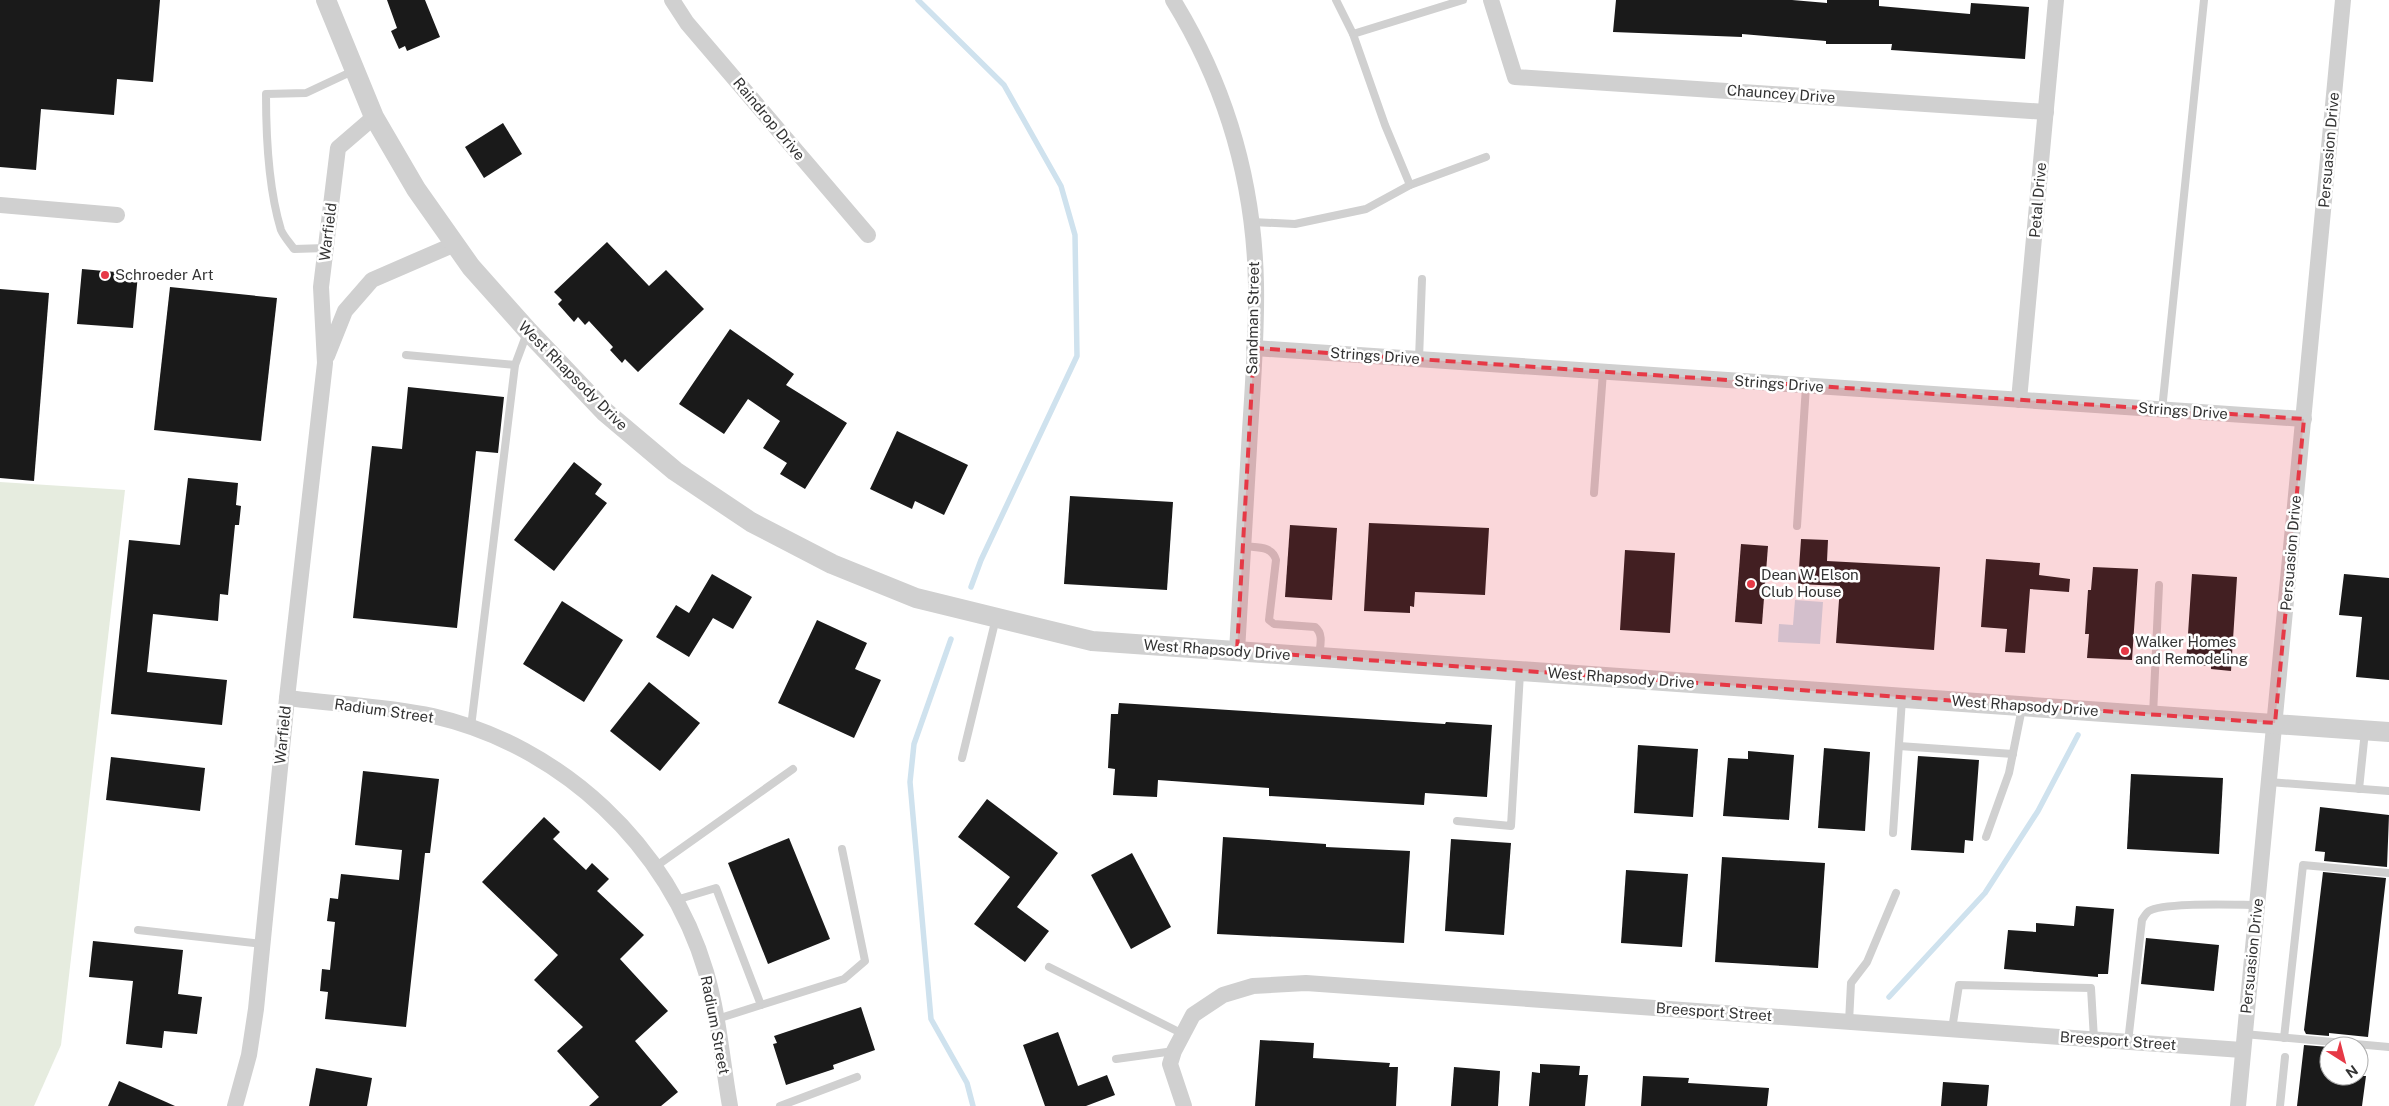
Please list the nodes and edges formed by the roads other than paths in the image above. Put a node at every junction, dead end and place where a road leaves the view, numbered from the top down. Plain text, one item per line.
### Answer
1 (326, 0) edge
2 (672, 0) edge
3 (1173, 0) edge
4 (1336, 0) edge
5 (1463, 0) edge
6 (1491, 0) edge
7 (2056, 0) edge
8 (2204, 0) edge
9 (2343, 0) edge
10 (1353, 34) junction
11 (355, 70) junction
12 (2046, 112) junction
13 (374, 117) junction
14 (1486, 157) dead end
15 (1410, 185) junction
16 (0, 205) edge
17 (117, 215) dead end
18 (1252, 222) junction
19 (868, 235) dead end
20 (455, 244) junction
21 (326, 248) junction
22 (1422, 279) dead end
23 (528, 331) junction
24 (1254, 348) junction
25 (406, 355) dead end
26 (1419, 360) junction
27 (325, 363) junction
28 (515, 365) junction
29 (1603, 372) junction
30 (1806, 386) junction
31 (2019, 400) junction
32 (2162, 410) junction
33 (2304, 419) junction
34 (1594, 493) dead end
35 (1797, 526) dead end
36 (1243, 546) junction
37 (2159, 585) dead end
38 (996, 618) junction
39 (1237, 651) junction
40 (1319, 656) junction
41 (1520, 671) junction
42 (1902, 697) junction
43 (287, 698) junction
44 (2022, 706) junction
45 (2153, 715) junction
46 (2275, 724) junction
47 (471, 727) junction
48 (2365, 730) junction
49 (2389, 732) edge
50 (1899, 746) junction
51 (2013, 754) junction
52 (962, 758) dead end
53 (793, 769) dead end
54 (2269, 782) junction
55 (2359, 788) junction
56 (2389, 791) edge
57 (1457, 821) dead end
58 (1893, 833) dead end
59 (1986, 837) dead end
60 (842, 849) dead end
61 (655, 867) junction
62 (2389, 873) edge
63 (1896, 893) dead end
64 (676, 900) junction
65 (2257, 905) junction
66 (138, 930) dead end
67 (263, 944) junction
68 (1049, 967) dead end
69 (761, 1005) junction
70 (717, 1019) junction
71 (1849, 1022) junction
72 (1952, 1029) junction
73 (1183, 1034) junction
74 (2284, 1038) junction
75 (2094, 1039) junction
76 (2128, 1042) junction
77 (2243, 1042) junction
78 (2389, 1047) edge
79 (1174, 1051) junction
80 (2285, 1057) dead end
81 (1116, 1059) dead end
82 (857, 1078) dead end
83 (236, 1106) edge
84 (730, 1106) edge
85 (780, 1106) edge
86 (1184, 1106) edge
87 (2238, 1106) edge
88 (2280, 1106) edge

1 - 11 street, West Rhapsody Drive
2 - 19 street, Raindrop Drive
3 - 18 street, Sandman Street
4 - 10 lane
5 - 10 lane
6 - 12 street, Chauncey Drive
7 - 12 street, Petal Drive
8 - 32 lane
9 - 33 street, Persuasion Drive
10 - 15 lane
11 - 13 street, West Rhapsody Drive
11 - 21 lane
12 - 31 street, Petal Drive
13 - 20 street, West Rhapsody Drive
13 - 21 street, Warfield
14 - 15 lane
15 - 18 lane
16 - 17 street
18 - 24 street, Sandman Street
20 - 23 street, West Rhapsody Drive
20 - 27 street, Warfield
21 - 27 street, Warfield
22 - 26 lane
23 - 28 lane
23 - 38 street, West Rhapsody Drive
24 - 26 street, Strings Drive
24 - 36 street, Sandman Street
25 - 28 lane
26 - 29 street, Strings Drive
27 - 43 street, Warfield
28 - 47 lane
29 - 30 street, Strings Drive
29 - 34 lane
30 - 31 street, Strings Drive
30 - 35 lane
31 - 32 street, Strings Drive
32 - 33 street, Strings Drive
33 - 46 street, Persuasion Drive
36 - 39 street, Sandman Street
36 - 40 lane
37 - 45 lane
38 - 39 street, West Rhapsody Drive
38 - 52 lane
39 - 40 street, West Rhapsody Drive
40 - 41 street, West Rhapsody Drive
41 - 42 street, West Rhapsody Drive
41 - 57 lane
42 - 44 street, West Rhapsody Drive
42 - 50 lane
43 - 47 street, Radium Street
43 - 67 street, Warfield
44 - 45 street, West Rhapsody Drive
44 - 51 lane
45 - 46 street, West Rhapsody Drive
46 - 48 street, West Rhapsody Drive
46 - 54 street, Persuasion Drive
47 - 61 street, Radium Street
48 - 49 street, West Rhapsody Drive
48 - 55 lane
50 - 51 lane
50 - 58 lane
51 - 59 lane
53 - 61 lane
54 - 55 lane
54 - 65 street, Persuasion Drive
55 - 56 lane
60 - 69 lane
61 - 64 street, Radium Street
62 - 74 lane
63 - 71 lane
64 - 69 lane
64 - 70 street, Radium Street
65 - 76 lane
65 - 77 street, Persuasion Drive
66 - 67 lane
67 - 83 street, Warfield
68 - 73 lane
69 - 70 lane
70 - 84 street, Radium Street
71 - 72 street, Breesport Street
71 - 73 street, Breesport Street
72 - 75 street, Breesport Street
72 - 75 lane
73 - 79 street
74 - 77 lane
74 - 78 lane
75 - 76 street, Breesport Street
76 - 77 street, Breesport Street
77 - 87 street, Persuasion Drive
79 - 81 lane
79 - 86 street
80 - 88 lane
82 - 85 lane

